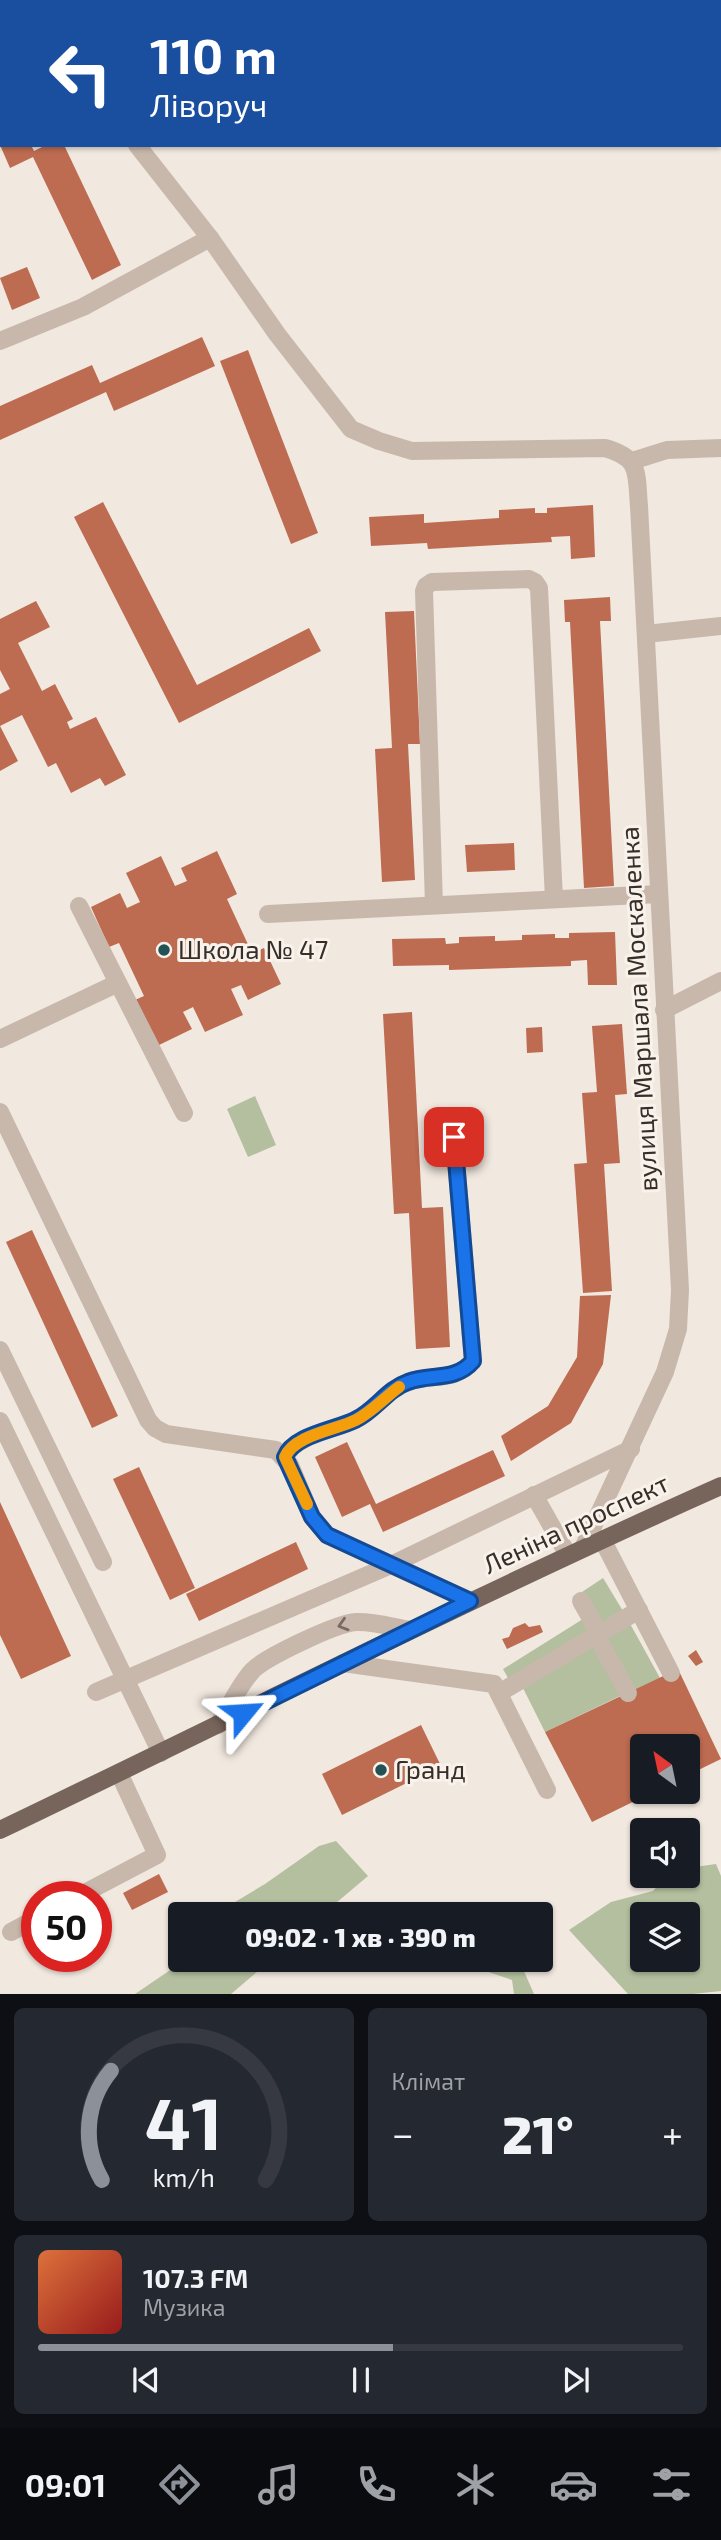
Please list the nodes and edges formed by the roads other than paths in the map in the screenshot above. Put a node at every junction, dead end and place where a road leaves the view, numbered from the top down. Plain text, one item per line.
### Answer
1 (139, 147) edge
2 (209, 238) junction
3 (0, 341) edge
4 (721, 447) edge
5 (627, 457) junction
6 (721, 626) edge
7 (646, 634) junction
8 (659, 894) junction
9 (554, 899) junction
10 (434, 905) junction
11 (79, 906) dead end
12 (268, 914) dead end
13 (721, 981) edge
14 (118, 983) junction
15 (664, 1010) junction
16 (0, 1039) edge
17 (0, 1112) edge
18 (184, 1113) dead end
19 (454, 1137) dead end
20 (0, 1350) edge
21 (0, 1421) edge
22 (631, 1449) junction
23 (285, 1457) junction
24 (721, 1486) edge
25 (534, 1495) junction
26 (602, 1539) junction
27 (576, 1552) junction
28 (103, 1562) dead end
29 (391, 1565) junction
30 (470, 1601) junction
31 (581, 1601) dead end
32 (639, 1611) junction
33 (410, 1630) junction
34 (598, 1634) junction
35 (343, 1663) junction
36 (671, 1673) dead end
37 (126, 1679) junction
38 (96, 1692) dead end
39 (499, 1693) junction
40 (628, 1693) dead end
41 (218, 1726) junction
42 (161, 1753) junction
43 (119, 1773) junction
44 (547, 1790) dead end
45 (0, 1830) edge
46 (107, 1881) edge
47 (21, 1927) edge
48 (11, 1932) dead end

1 - 2 street
2 - 3 street
2 - 5 street
4 - 5 street
5 - 7 street, вулиця Маршала Москаленка
6 - 7 street
7 - 8 street, вулиця Маршала Москаленка
8 - 9 street
8 - 15 street, вулиця Маршала Москаленка
9 - 10 street
9 - 10 street
10 - 12 street
11 - 14 street
13 - 15 street
14 - 16 street
14 - 18 street
15 - 22 street, вулиця Маршала Москаленка
17 - 23 street
19 - 23 street
20 - 28 street
21 - 37 street
22 - 25 street
22 - 27 street, вулиця Маршала Москаленка
23 - 29 street
24 - 26 main road, Леніна проспект
25 - 27 street
25 - 29 street
26 - 27 main road, Леніна проспект
26 - 32 street
27 - 30 main road, Леніна проспект
29 - 30 street
29 - 37 street
30 - 33 main road, Леніна проспект
31 - 34 street
32 - 34 street
32 - 36 street
33 - 35 main road, Леніна проспект
33 -> 41 street
34 - 39 street
34 - 40 street
35 - 39 street
35 - 41 main road, Леніна проспект
37 - 38 street
37 - 42 street
39 - 44 street
41 - 42 main road, Леніна проспект
42 - 43 main road, Леніна проспект
43 - 45 main road, Леніна проспект
43 - 46 street
47 - 48 street

